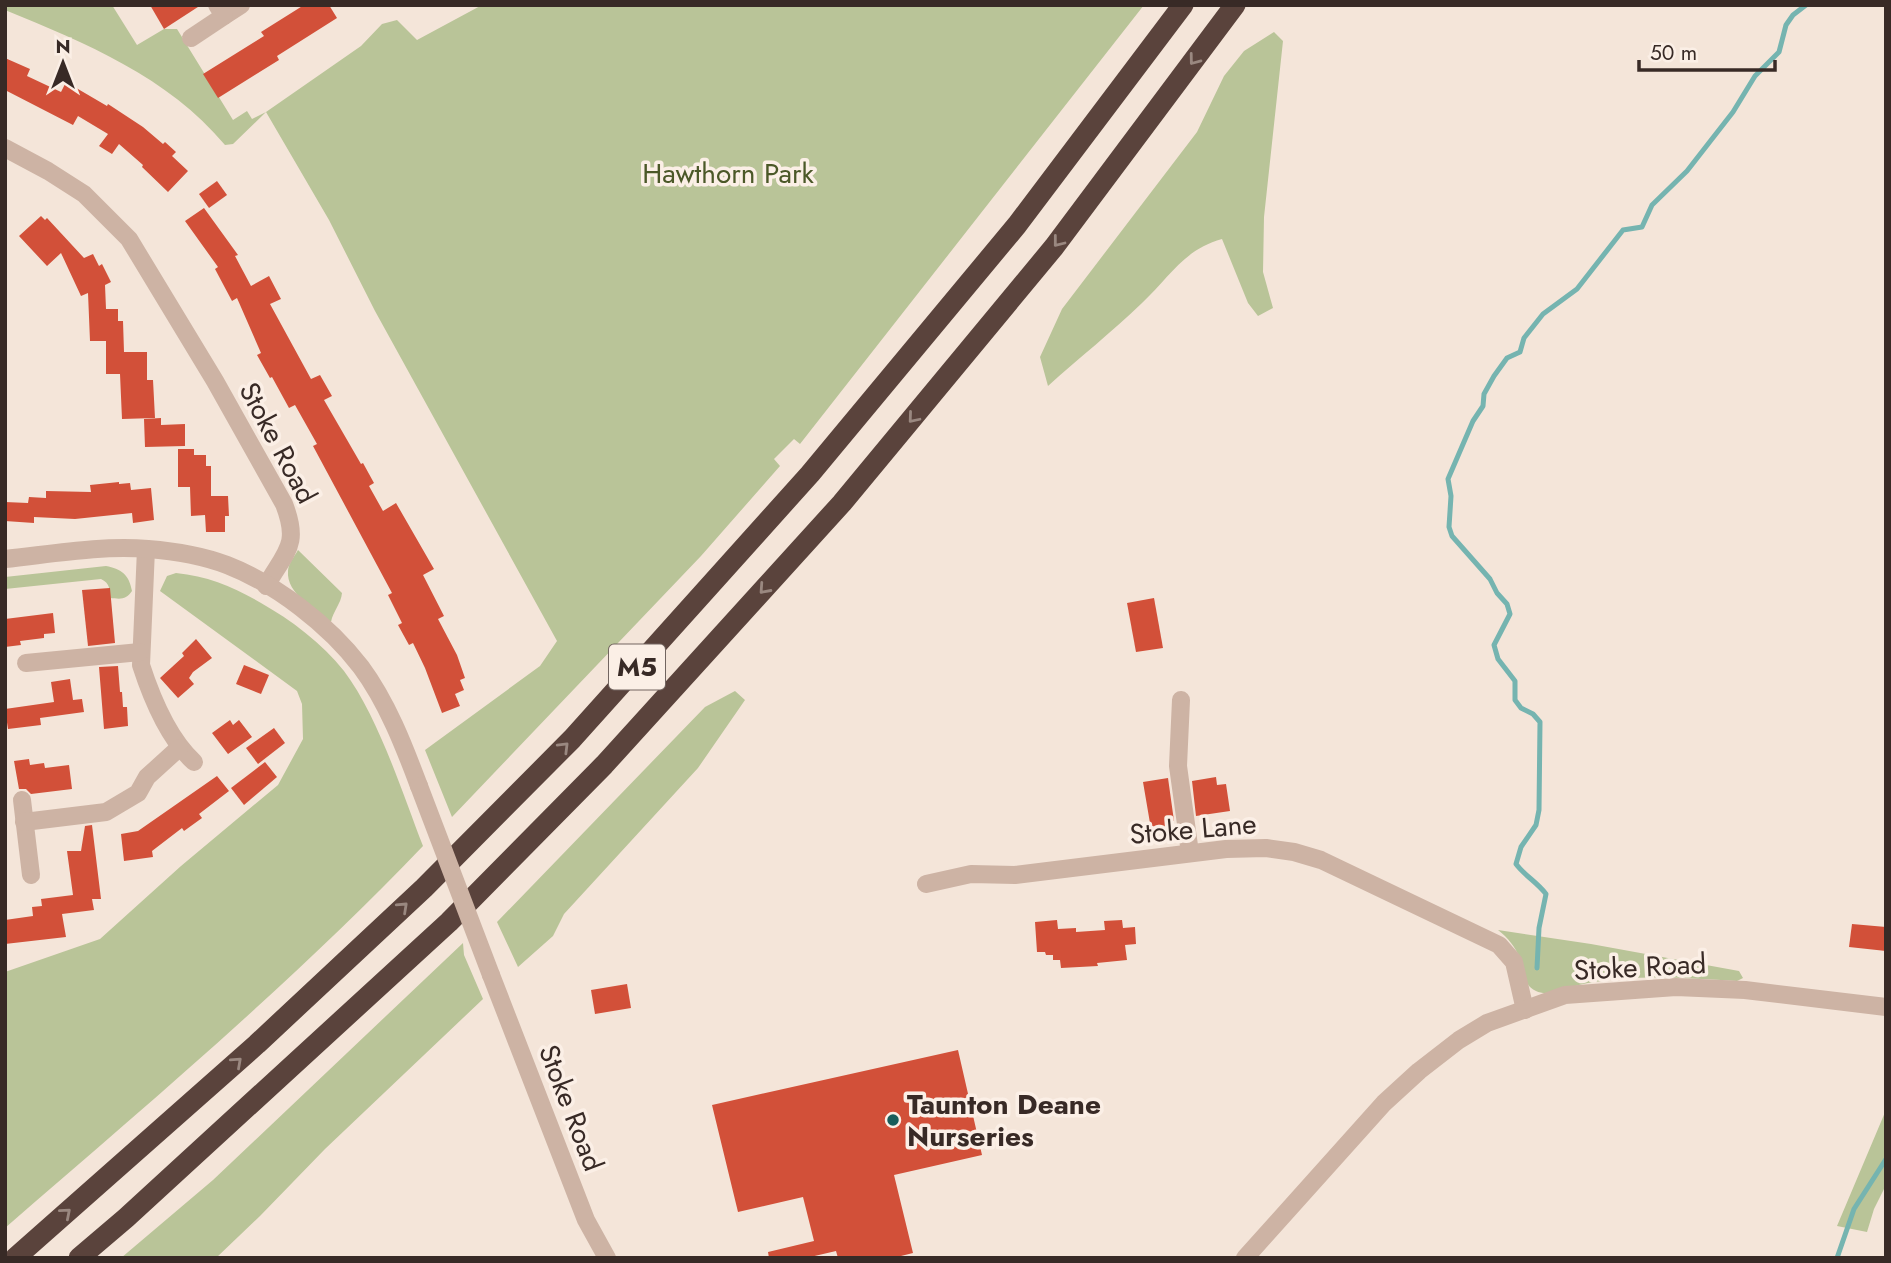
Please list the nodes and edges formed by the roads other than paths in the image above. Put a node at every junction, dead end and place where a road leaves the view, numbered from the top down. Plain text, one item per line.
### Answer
1 (241, 5) edge
2 (1183, 5) edge
3 (1234, 5) edge
4 (220, 11) edge
5 (191, 38) dead end
6 (5, 148) edge
7 (146, 549) junction
8 (5, 559) edge
9 (266, 586) junction
10 (140, 652) junction
11 (37, 658) dead end
12 (1181, 701) dead end
13 (179, 748) junction
14 (194, 762) dead end
15 (22, 800) dead end
16 (24, 822) junction
17 (1190, 853) junction
18 (31, 875) dead end
19 (926, 884) dead end
20 (1886, 1007) edge
21 (1525, 1010) junction
22 (15, 1258) edge
23 (79, 1258) edge
24 (607, 1258) edge
25 (1245, 1258) edge

1 - 4 street
22 -> 2 highway, M5
3 -> 23 highway, M5
4 - 5 street
6 - 9 street, Stoke Road
7 - 8 street
7 - 9 street
7 - 10 street
9 - 24 street, Stoke Road, bridge
10 - 11 street
10 - 13 street
12 - 17 street
13 - 14 street
13 - 16 street
15 - 16 street
16 - 18 street
17 - 19 street, Stoke Lane
17 - 21 street, Stoke Lane
20 - 21 street, Stoke Road
21 - 25 street, Stoke Road

